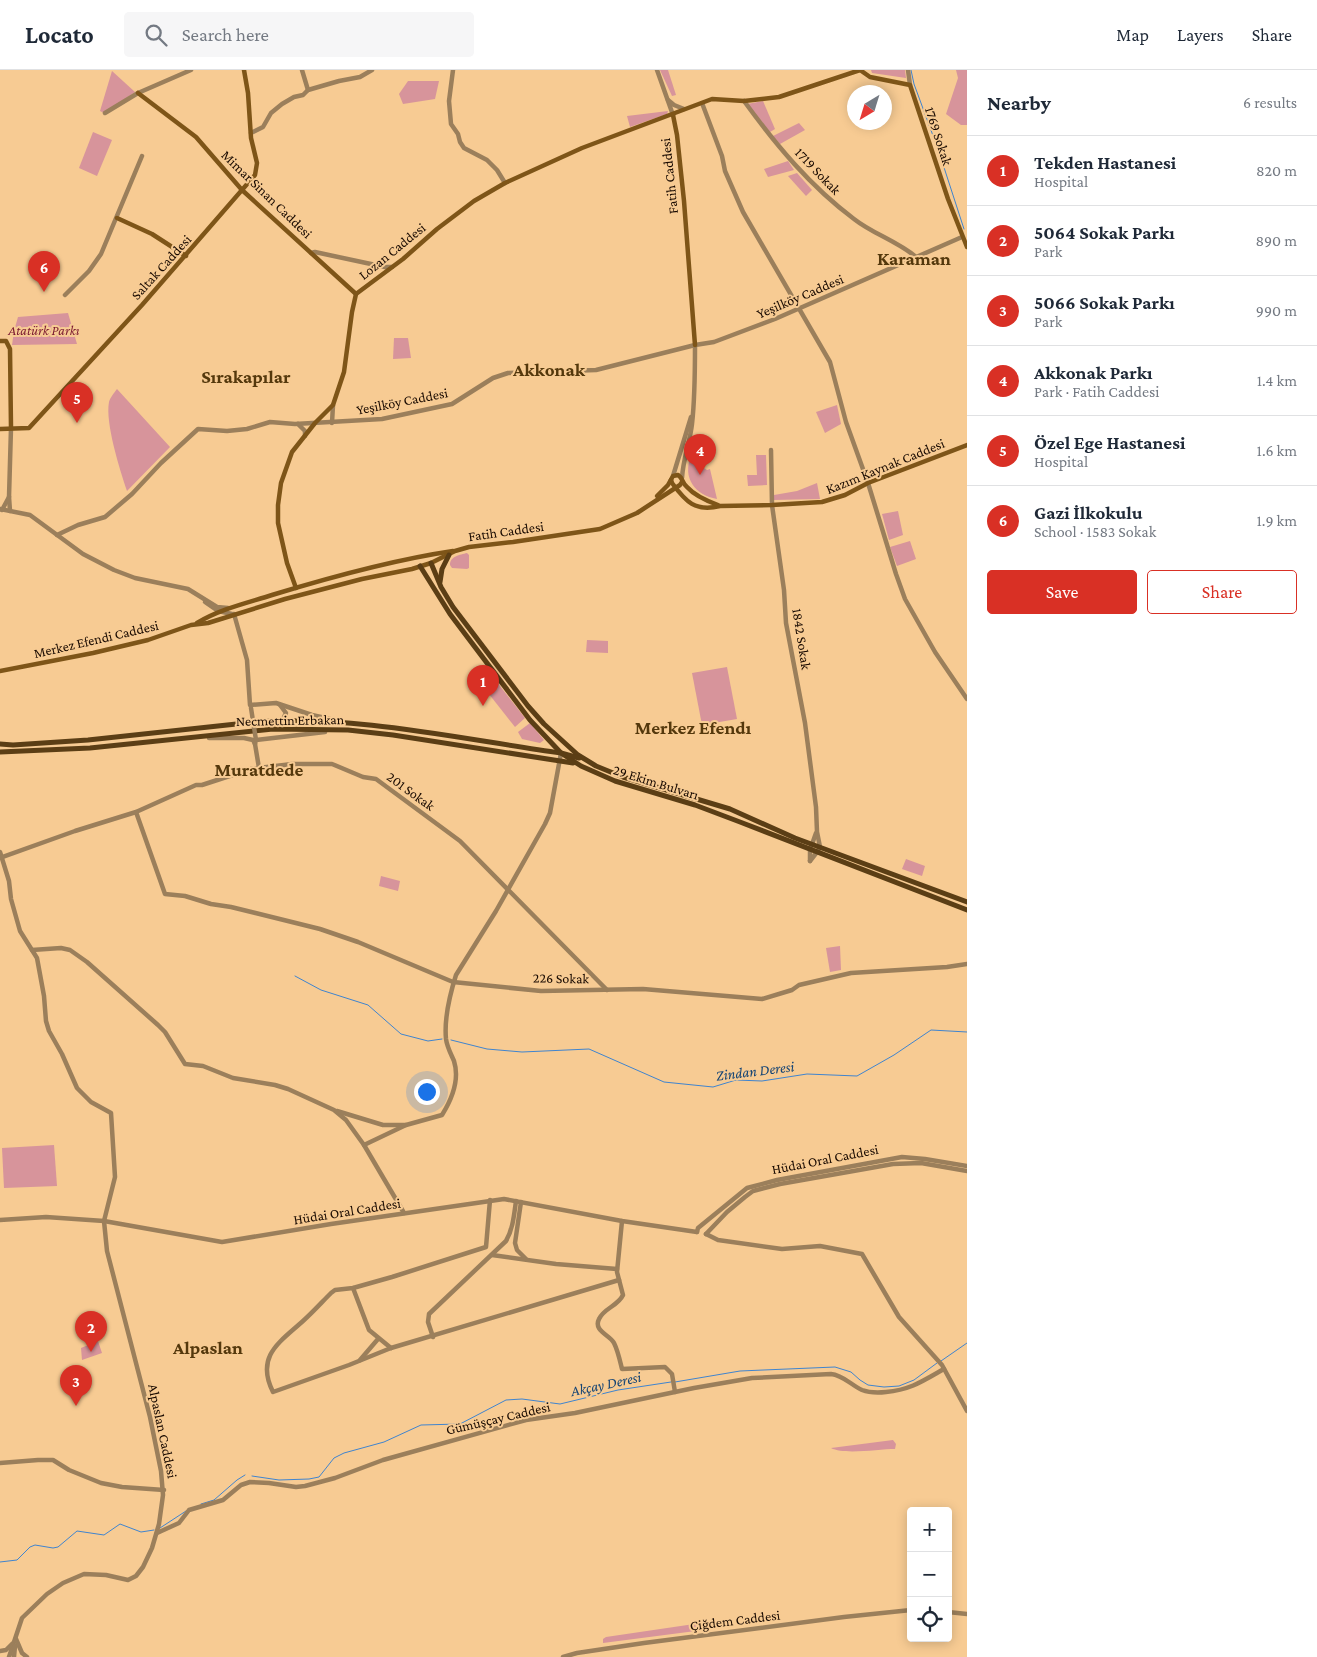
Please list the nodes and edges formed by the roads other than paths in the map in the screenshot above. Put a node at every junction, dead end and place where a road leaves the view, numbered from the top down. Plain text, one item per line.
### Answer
1 (191, 70) edge
2 (244, 70) edge
3 (302, 70) edge
4 (372, 70) edge
5 (453, 70) edge
6 (657, 70) edge
7 (908, 70) edge
8 (910, 85) junction
9 (308, 90) junction
10 (138, 93) junction
11 (668, 100) junction
12 (744, 101) junction
13 (702, 103) junction
14 (684, 109) junction
15 (105, 114) dead end
16 (673, 115) junction
17 (251, 133) junction
18 (142, 156) dead end
19 (505, 183) junction
20 (242, 190) junction
21 (117, 218) junction
22 (964, 236) edge
23 (967, 247) edge
24 (311, 253) junction
25 (186, 256) junction
26 (916, 257) junction
27 (392, 267) junction
28 (356, 294) junction
29 (65, 295) dead end
30 (798, 308) junction
31 (1, 340) edge
32 (695, 345) junction
33 (333, 405) junction
34 (692, 416) junction
35 (315, 423) junction
36 (332, 423) junction
37 (298, 424) junction
38 (12, 428) junction
39 (0, 429) edge
40 (305, 436) junction
41 (967, 445) edge
42 (771, 450) dead end
43 (682, 480) junction
44 (674, 483) junction
45 (868, 483) junction
46 (669, 491) junction
47 (680, 494) junction
48 (9, 497) junction
49 (772, 505) junction
50 (720, 506) junction
51 (1, 510) edge
52 (10, 511) junction
53 (637, 513) junction
54 (57, 534) junction
55 (455, 551) junction
56 (449, 555) junction
57 (428, 556) junction
58 (418, 558) junction
59 (431, 563) junction
60 (420, 566) junction
61 (293, 579) junction
62 (440, 585) junction
63 (303, 586) junction
64 (296, 588) junction
65 (287, 591) junction
66 (195, 592) junction
67 (311, 593) junction
68 (288, 598) junction
69 (206, 602) junction
70 (219, 611) junction
71 (233, 614) junction
72 (207, 621) junction
73 (0, 671) edge
74 (967, 699) edge
75 (276, 703) junction
76 (250, 707) junction
77 (282, 721) junction
78 (348, 723) junction
79 (336, 730) junction
80 (550, 730) junction
81 (188, 737) junction
82 (547, 739) junction
83 (255, 741) junction
84 (0, 744) edge
85 (540, 750) junction
86 (0, 752) edge
87 (561, 753) junction
88 (560, 760) junction
89 (591, 763) junction
90 (578, 764) junction
91 (259, 768) junction
92 (136, 812) junction
93 (817, 832) junction
94 (811, 847) junction
95 (818, 850) junction
96 (1, 855) edge
97 (508, 890) junction
98 (967, 902) edge
99 (967, 910) edge
100 (32, 950) junction
101 (967, 964) edge
102 (454, 982) junction
103 (607, 990) junction
104 (334, 1110) junction
105 (406, 1126) junction
106 (364, 1146) junction
107 (967, 1166) edge
108 (967, 1171) edge
109 (490, 1200) junction
110 (518, 1202) junction
111 (404, 1214) junction
112 (0, 1220) edge
113 (104, 1221) junction
114 (622, 1221) junction
115 (702, 1226) junction
116 (697, 1232) junction
117 (707, 1233) junction
118 (502, 1245) junction
119 (486, 1247) junction
120 (516, 1248) junction
121 (491, 1255) junction
122 (506, 1256) junction
123 (515, 1258) junction
124 (527, 1259) junction
125 (617, 1269) junction
126 (619, 1280) junction
127 (353, 1288) junction
128 (432, 1337) junction
129 (378, 1338) junction
130 (391, 1348) junction
131 (359, 1362) junction
132 (944, 1369) junction
133 (675, 1392) junction
134 (967, 1411) edge
135 (0, 1463) edge
136 (164, 1490) junction
137 (157, 1533) junction
138 (907, 1610) edge
139 (952, 1612) edge
140 (967, 1614) edge
141 (15, 1641) junction
142 (0, 1651) edge
143 (9, 1657) edge
144 (14, 1657) edge
145 (27, 1657) edge
146 (563, 1657) edge

1 - 10 street
2 - 17 main road, Saltak Caddesi
3 - 9 street
4 - 9 street
5 - 19 street
6 - 11 street
7 - 8 street, 1769 Sokak
8 - 12 main road, Lozan Caddesi
8 - 22 main road, 1769 Sokak
9 - 17 street
10 - 15 street
10 - 20 main road, Mimar Sinan Caddesi
11 - 14 street
11 - 16 street
12 - 13 main road, Lozan Caddesi
12 - 26 street, 1719 Sokak
13 - 14 main road, Lozan Caddesi
13 - 30 street
14 - 16 main road, Lozan Caddesi
16 - 19 main road, Lozan Caddesi
16 - 32 main road, Fatih Caddesi
17 - 20 main road, Saltak Caddesi
18 - 21 street
19 - 27 main road, Lozan Caddesi
20 - 24 main road, Mimar Sinan Caddesi
20 - 25 main road, Saltak Caddesi
21 - 25 main road
21 - 29 street
22 - 23 main road, 1769 Sokak
22 - 26 street, Yeşilköy Caddesi
24 - 27 street
24 - 28 main road, Mimar Sinan Caddesi
25 - 38 main road, Saltak Caddesi
26 - 30 street, Yeşilköy Caddesi
27 - 28 main road, Lozan Caddesi
28 - 33 main road, Lozan Caddesi
30 - 32 street, Yeşilköy Caddesi
30 - 45 street
31 - 38 main road
32 - 34 street, Fatih Caddesi
32 - 36 street, Yeşilköy Caddesi
33 - 35 main road, Lozan Caddesi
33 - 36 street
34 - 43 street, Fatih Caddesi
34 - 44 street, Fatih Caddesi
35 - 36 street, Yeşilköy Caddesi
35 - 37 street, Yeşilköy Caddesi
35 - 40 main road, Lozan Caddesi
37 - 40 street
37 - 54 street, Yeşilköy Caddesi
38 - 39 main road, Saltak Caddesi
38 - 48 street
40 - 61 main road, Lozan Caddesi
41 - 45 main road, Kazım Kaynak Caddesi
42 - 49 street, 1842 Sokak
43 - 44 main road
43 - 44 main road
43 - 50 main road
44 - 46 main road, Fatih Caddesi
44 - 47 main road
44 - 53 main road
45 - 49 main road, Kazım Kaynak Caddesi
45 - 74 street
46 - 47 main road
46 - 53 main road, Fatih Caddesi
47 - 50 main road, Kazım Kaynak Caddesi
48 - 51 street
48 - 52 street
49 - 50 main road, Kazım Kaynak Caddesi
49 - 93 street, 1842 Sokak
51 - 52 street
52 - 54 street
53 - 55 main road, Fatih Caddesi
54 - 66 street
55 - 56 main road, Fatih Caddesi
55 - 57 main road
56 - 59 main road, Fatih Caddesi
56 - 62 main road
57 - 58 main road
57 - 59 main road
58 - 60 main road
58 - 63 main road
59 - 60 main road, Fatih Caddesi
59 - 62 main road, 29 Ekim Bulvarı
60 - 67 main road, Fatih Caddesi
60 - 82 main road, 29 Ekim Bulvarı
61 - 63 main road
61 - 64 main road, Lozan Caddesi
61 - 65 main road
62 - 80 main road, 29 Ekim Bulvarı
63 - 64 main road
64 - 65 main road
64 - 67 main road
64 - 68 main road
65 - 70 main road
66 - 69 street
66 - 70 street
67 - 68 main road, Fatih Caddesi
68 - 71 main road, Fatih Caddesi
69 - 70 street
69 - 72 street
70 - 71 street
70 - 72 street
71 - 72 main road, Merkez Efendi Caddesi
71 - 76 street
72 - 73 main road, Merkez Efendi Caddesi
75 - 76 street
75 - 77 street
75 - 78 street
76 - 83 street, bridge
77 - 78 main road, Necmettin Erbakan
77 - 84 main road, Necmettin Erbakan
78 - 85 main road, Necmettin Erbakan
79 - 81 main road, Necmettin Erbakan
79 - 83 street
79 - 88 main road, Necmettin Erbakan
80 - 87 main road
80 - 89 main road, 29 Ekim Bulvarı
81 - 83 street
81 - 86 main road, Necmettin Erbakan
82 - 85 main road
82 - 87 main road, 29 Ekim Bulvarı
83 - 91 street
85 - 87 main road, Necmettin Erbakan
87 - 88 street
87 - 89 main road
87 - 90 main road, 29 Ekim Bulvarı
88 - 90 main road, Necmettin Erbakan
88 - 97 street
89 - 94 main road, 29 Ekim Bulvarı
90 - 94 main road, 29 Ekim Bulvarı
91 - 92 street, 201 Sokak
91 - 97 street, 201 Sokak
92 - 96 street, 201 Sokak
92 - 102 street, 226 Sokak
93 - 94 street
93 - 95 street, 1842 Sokak
94 - 95 main road, 29 Ekim Bulvarı
94 - 95 street
95 - 98 main road, 29 Ekim Bulvarı
95 - 99 main road, 29 Ekim Bulvarı
96 - 100 street
97 - 102 street
97 - 103 street, 201 Sokak
100 - 104 street
100 - 113 street
101 - 103 street, 226 Sokak
102 - 103 street, 226 Sokak
102 - 105 street
104 - 105 street
104 - 106 street
105 - 106 street
106 - 111 street
107 - 115 street, Hüdai Oral Caddesi
108 - 117 street, Hüdai Oral Caddesi
109 - 110 street, Hüdai Oral Caddesi
109 - 111 street, Hüdai Oral Caddesi
109 - 119 street
110 - 114 street, Hüdai Oral Caddesi
110 - 118 street
110 - 120 street
111 - 113 street, Hüdai Oral Caddesi
112 - 113 street, Hüdai Oral Caddesi
113 - 136 street, Alpaslan Caddesi
114 - 116 street, Hüdai Oral Caddesi
114 - 125 street
115 - 116 street
115 - 117 street
116 - 117 street
117 - 132 street
118 - 119 street
118 - 120 street
118 - 121 street
118 - 122 street
119 - 121 street
119 - 127 street
120 - 123 street
120 - 124 street
121 - 122 street
121 - 128 street
122 - 123 street
123 - 124 street
124 - 125 street
125 - 126 street
126 - 128 street
126 - 133 street
127 - 129 street
127 - 131 street
128 - 130 street
129 - 130 street
129 - 131 street
130 - 131 street
132 - 133 street, Gümüşçay Caddesi
132 - 134 street
133 - 137 street, Gümüşçay Caddesi
135 - 136 street
136 - 137 street, Alpaslan Caddesi
137 - 141 street, Alpaslan Caddesi
138 - 146 street, Çiğdem Caddesi
139 - 140 street
141 - 142 street
141 - 143 street
141 - 144 street
141 - 145 street

